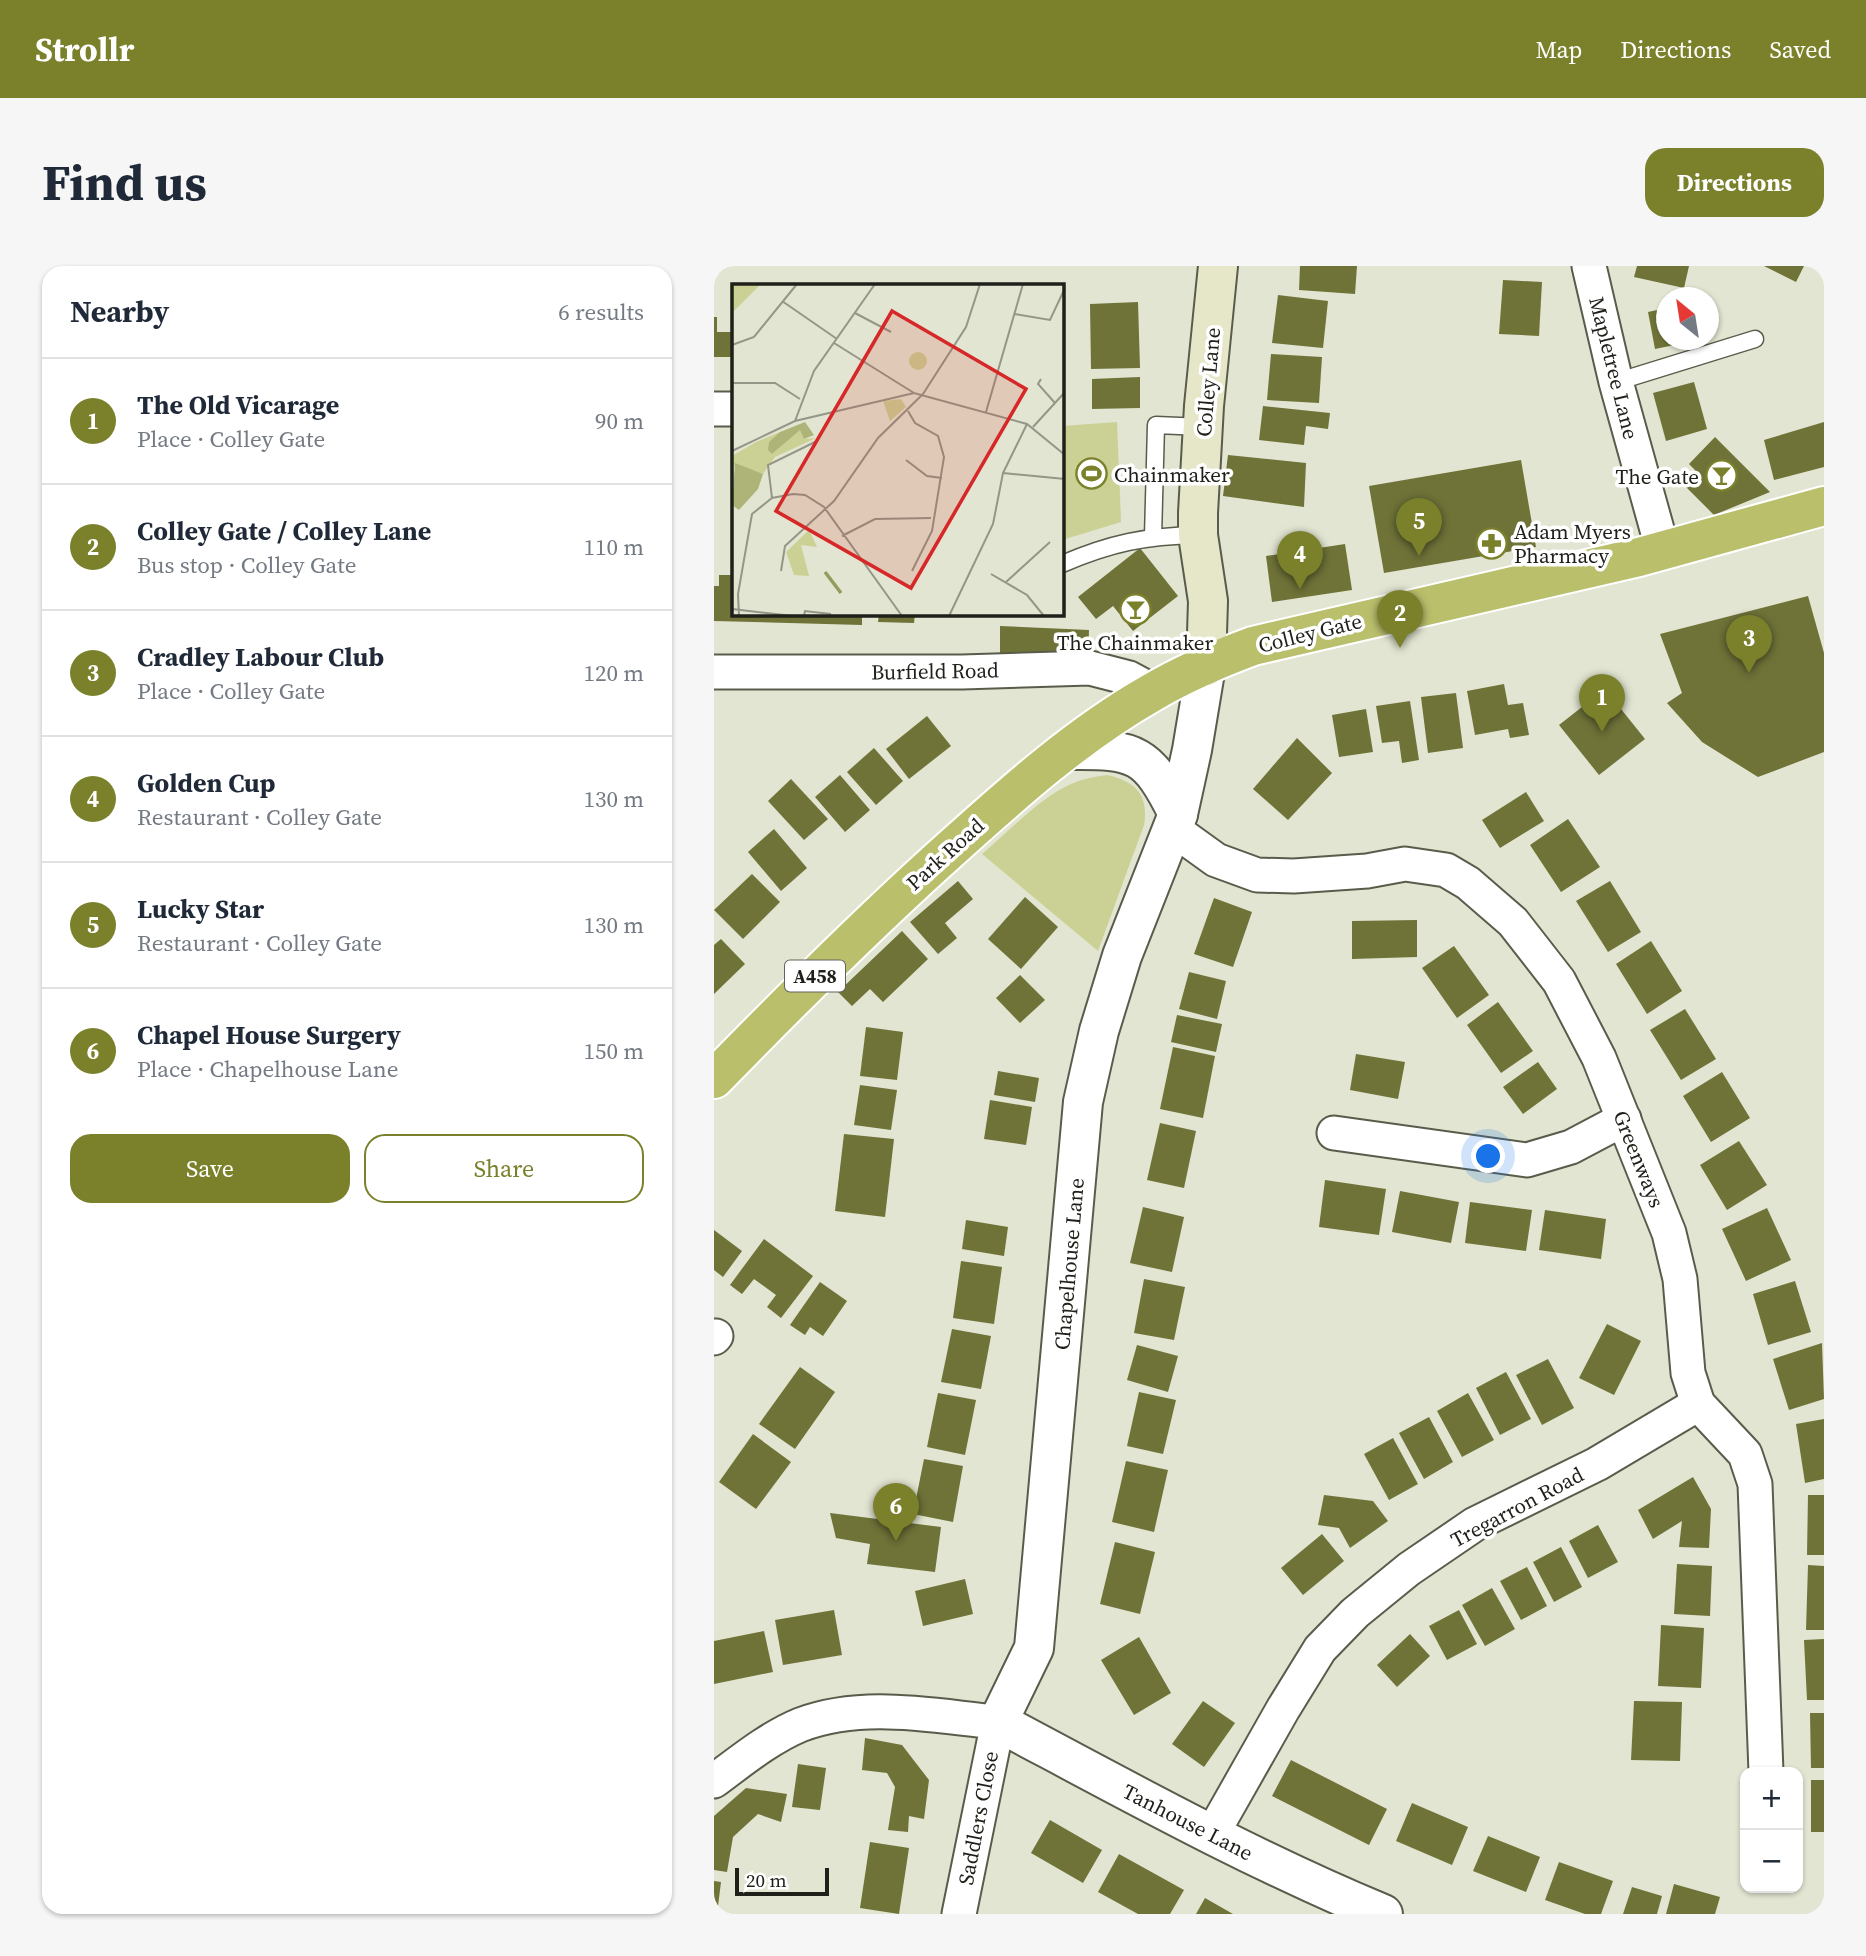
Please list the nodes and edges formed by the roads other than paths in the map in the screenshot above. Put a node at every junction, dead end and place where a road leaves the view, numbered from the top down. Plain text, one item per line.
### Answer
1 (1219, 266) edge
2 (1588, 266) edge
3 (1755, 339) dead end
4 (1616, 382) junction
5 (714, 409) edge
6 (732, 409) edge
7 (1203, 427) junction
8 (1824, 506) edge
9 (1198, 535) junction
10 (1153, 537) junction
11 (1663, 551) junction
12 (1064, 563) edge
13 (1206, 666) junction
14 (714, 673) edge
15 (1150, 693) junction
16 (1069, 750) junction
17 (1175, 821) junction
18 (714, 1079) edge
19 (1623, 1119) junction
20 (1334, 1133) dead end
21 (1698, 1404) junction
22 (998, 1722) junction
23 (1766, 1767) edge
24 (714, 1781) edge
25 (1211, 1836) junction
26 (959, 1914) edge
27 (1383, 1914) edge

1 - 7 main road, Colley Lane
2 - 4 street, Mapletree Lane
3 - 4 lane
4 - 11 street, Mapletree Lane
5 - 6 street
7 - 9 main road, Colley Lane
7 - 10 lane
8 - 11 highway, Colley Gate / A458
9 - 10 lane
9 - 13 main road, Colley Lane
10 - 12 lane
11 - 13 highway, Colley Gate / A458
13 - 15 highway, Park Road / A458
13 - 17 street, Chapelhouse Lane
14 - 15 street, Burfield Road
15 - 16 highway, Park Road / A458
16 - 17 street
16 - 18 highway, Park Road / A458
17 - 19 street, Greenways
17 - 22 street, Chapelhouse Lane
19 - 20 street
19 - 21 street, Greenways
21 - 23 street, Greenways
21 - 25 street, Tregarron Road
22 - 24 street
22 - 25 street, Tanhouse Lane
22 - 26 street, Saddlers Close
25 - 27 street, Tanhouse Lane

